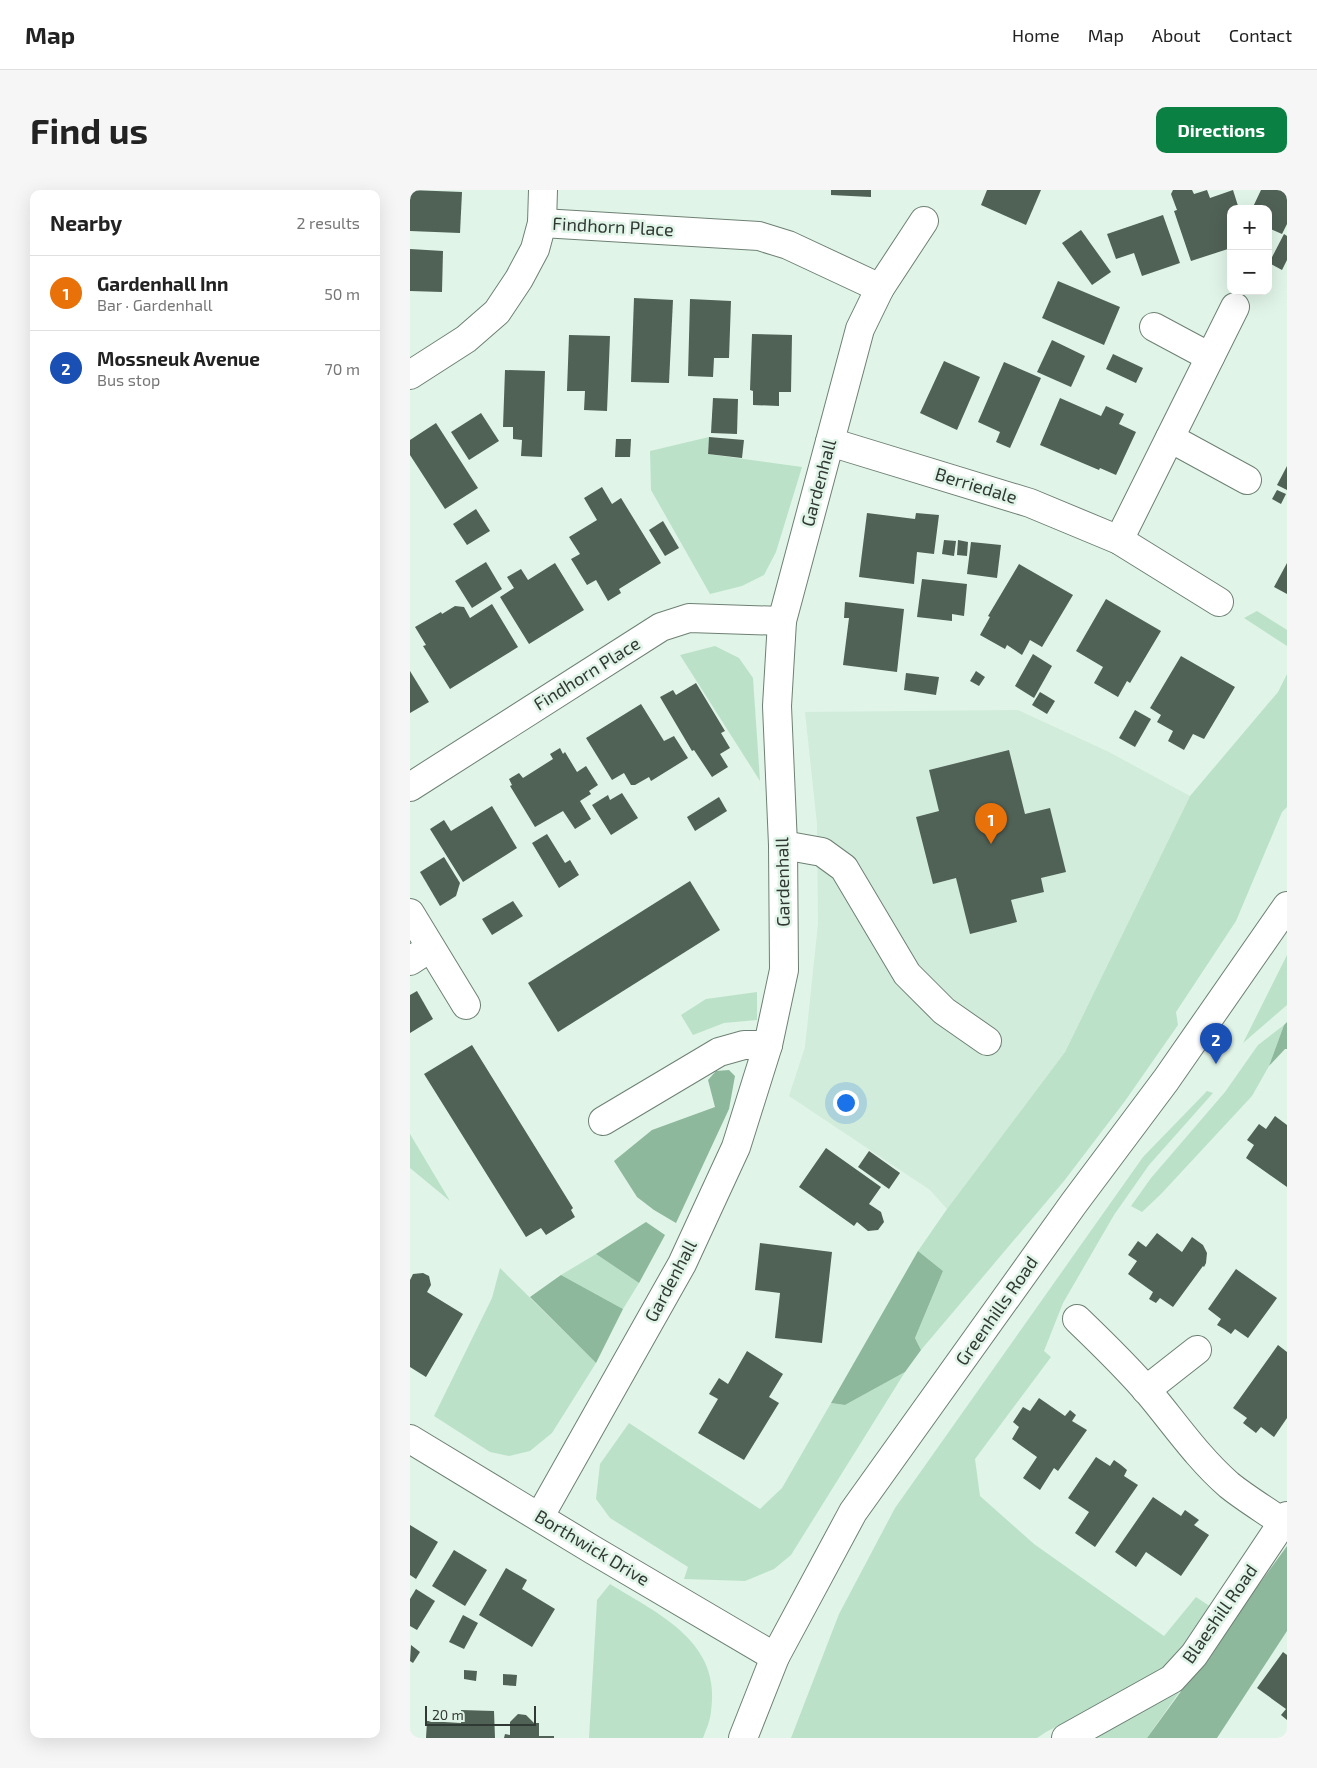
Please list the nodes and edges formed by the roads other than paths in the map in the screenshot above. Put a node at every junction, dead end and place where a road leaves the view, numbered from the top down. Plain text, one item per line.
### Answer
1 (542, 190) edge
2 (924, 221) dead end
3 (542, 223) junction
4 (880, 288) junction
5 (1235, 307) dead end
6 (1154, 327) dead end
7 (1210, 357) junction
8 (410, 375) edge
9 (1170, 438) junction
10 (830, 442) junction
11 (1247, 480) dead end
12 (1119, 540) junction
13 (1219, 602) dead end
14 (782, 621) junction
15 (410, 787) edge
16 (783, 845) junction
17 (1287, 906) edge
18 (410, 913) edge
19 (420, 954) edge
20 (466, 1005) dead end
21 (987, 1041) dead end
22 (768, 1045) junction
23 (603, 1121) dead end
24 (1077, 1319) dead end
25 (1197, 1350) dead end
26 (1146, 1390) junction
27 (410, 1439) edge
28 (540, 1516) junction
29 (1285, 1519) edge
30 (775, 1657) junction
31 (744, 1738) edge
32 (1066, 1738) edge

1 - 3 street
2 - 4 street, Gardenhall
3 - 4 street, Findhorn Place
3 - 8 street, Findhorn Place
4 - 10 street, Gardenhall
5 - 7 street
6 - 7 street
7 - 9 street
9 - 11 street
9 - 12 street
10 - 12 street, Berriedale
10 - 14 street, Gardenhall
12 - 13 street, Berriedale
14 - 15 street, Findhorn Place
14 - 16 street, Gardenhall
16 - 21 street
16 - 22 street, Gardenhall
17 - 30 street, Greenhills Road
18 - 19 street
19 - 20 street
22 - 23 street
22 - 28 street, Gardenhall
24 - 26 street, Blaeshill Road
25 - 26 street
26 - 29 street, Blaeshill Road
27 - 28 street, Borthwick Drive
28 - 30 street, Borthwick Drive
29 - 32 street, Blaeshill Road
30 - 31 street, Greenhills Road

